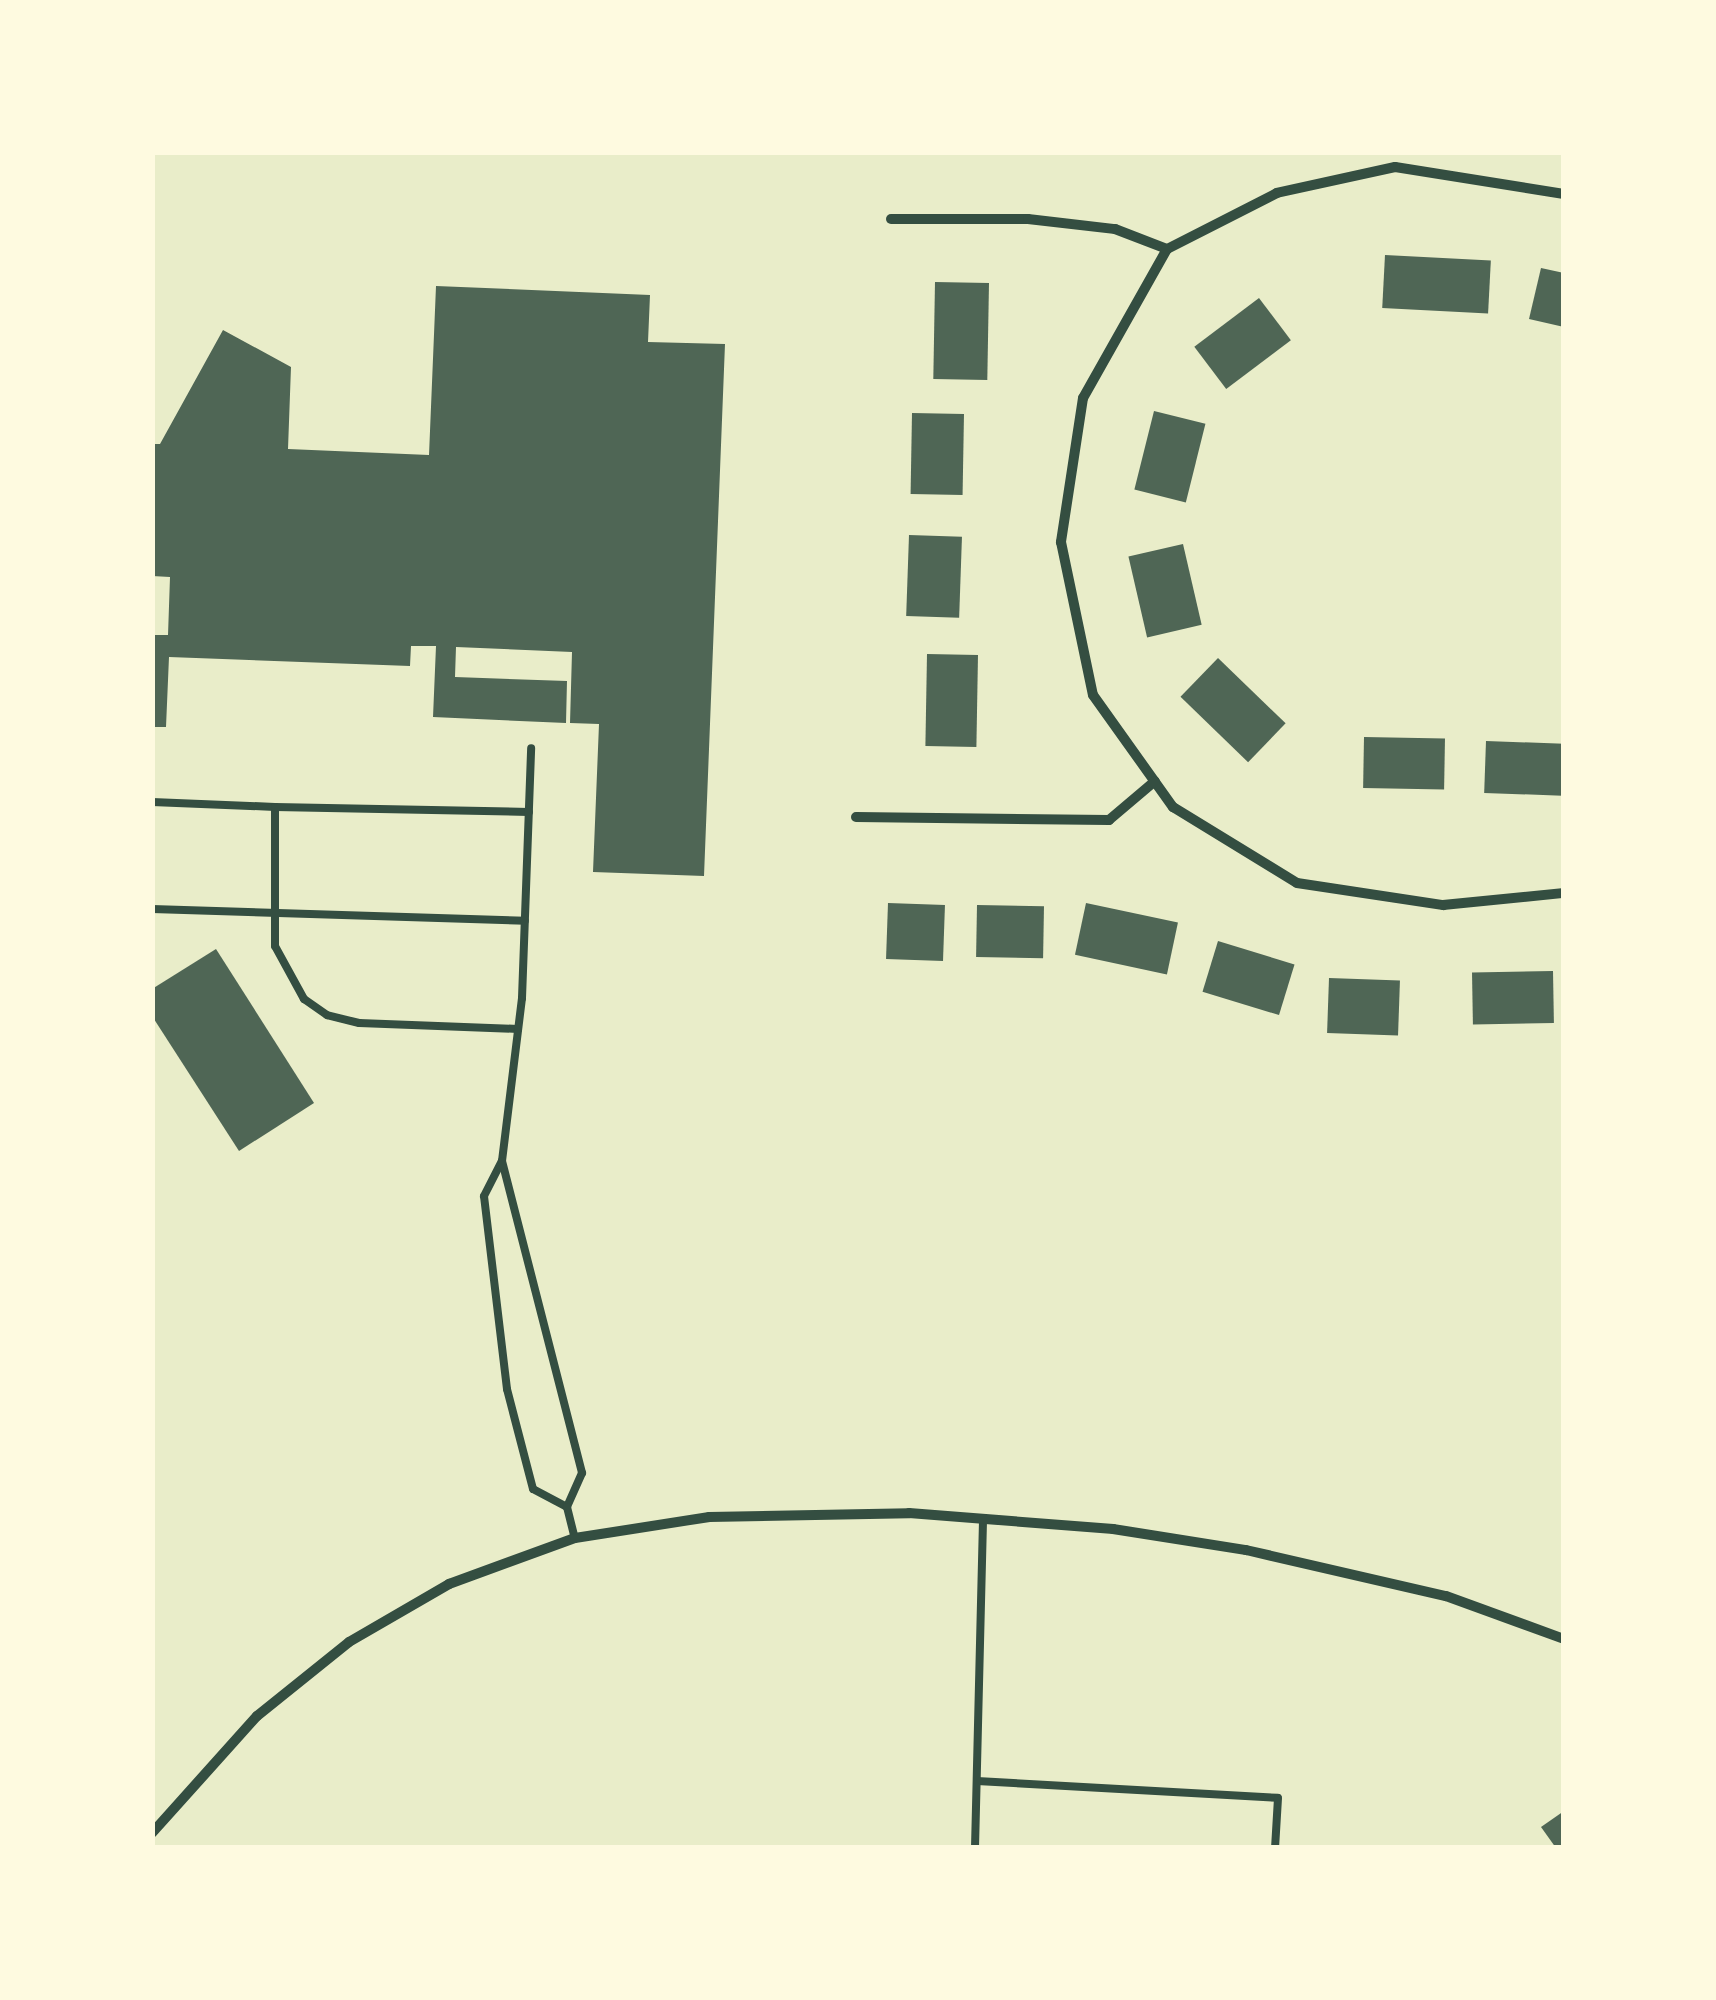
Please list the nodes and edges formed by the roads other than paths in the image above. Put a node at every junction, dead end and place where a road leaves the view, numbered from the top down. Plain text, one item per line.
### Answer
1 (1564, 194) edge
2 (890, 218) dead end
3 (1167, 249) junction
4 (531, 748) dead end
5 (1155, 781) junction
6 (152, 802) edge
7 (275, 807) junction
8 (529, 812) junction
9 (856, 817) dead end
10 (1564, 893) edge
11 (152, 909) edge
12 (275, 912) junction
13 (525, 921) junction
14 (518, 1029) junction
15 (502, 1161) junction
16 (567, 1506) junction
17 (983, 1519) junction
18 (574, 1538) junction
19 (1564, 1639) edge
20 (976, 1781) junction
21 (152, 1832) edge
22 (974, 1848) edge
23 (1275, 1848) edge

1 - 3 street
2 - 3 street
3 - 5 street
4 - 8 lane
5 - 9 street
5 - 10 street
6 - 7 lane
7 - 8 lane
7 - 12 lane
8 - 13 lane
11 - 12 lane
12 - 13 lane
12 - 14 lane
13 - 14 lane
14 - 15 lane
15 - 16 lane
15 - 16 lane
16 - 18 lane
17 - 18 street
17 - 19 street
17 - 20 lane
18 - 21 street
20 - 22 lane
20 - 23 lane

